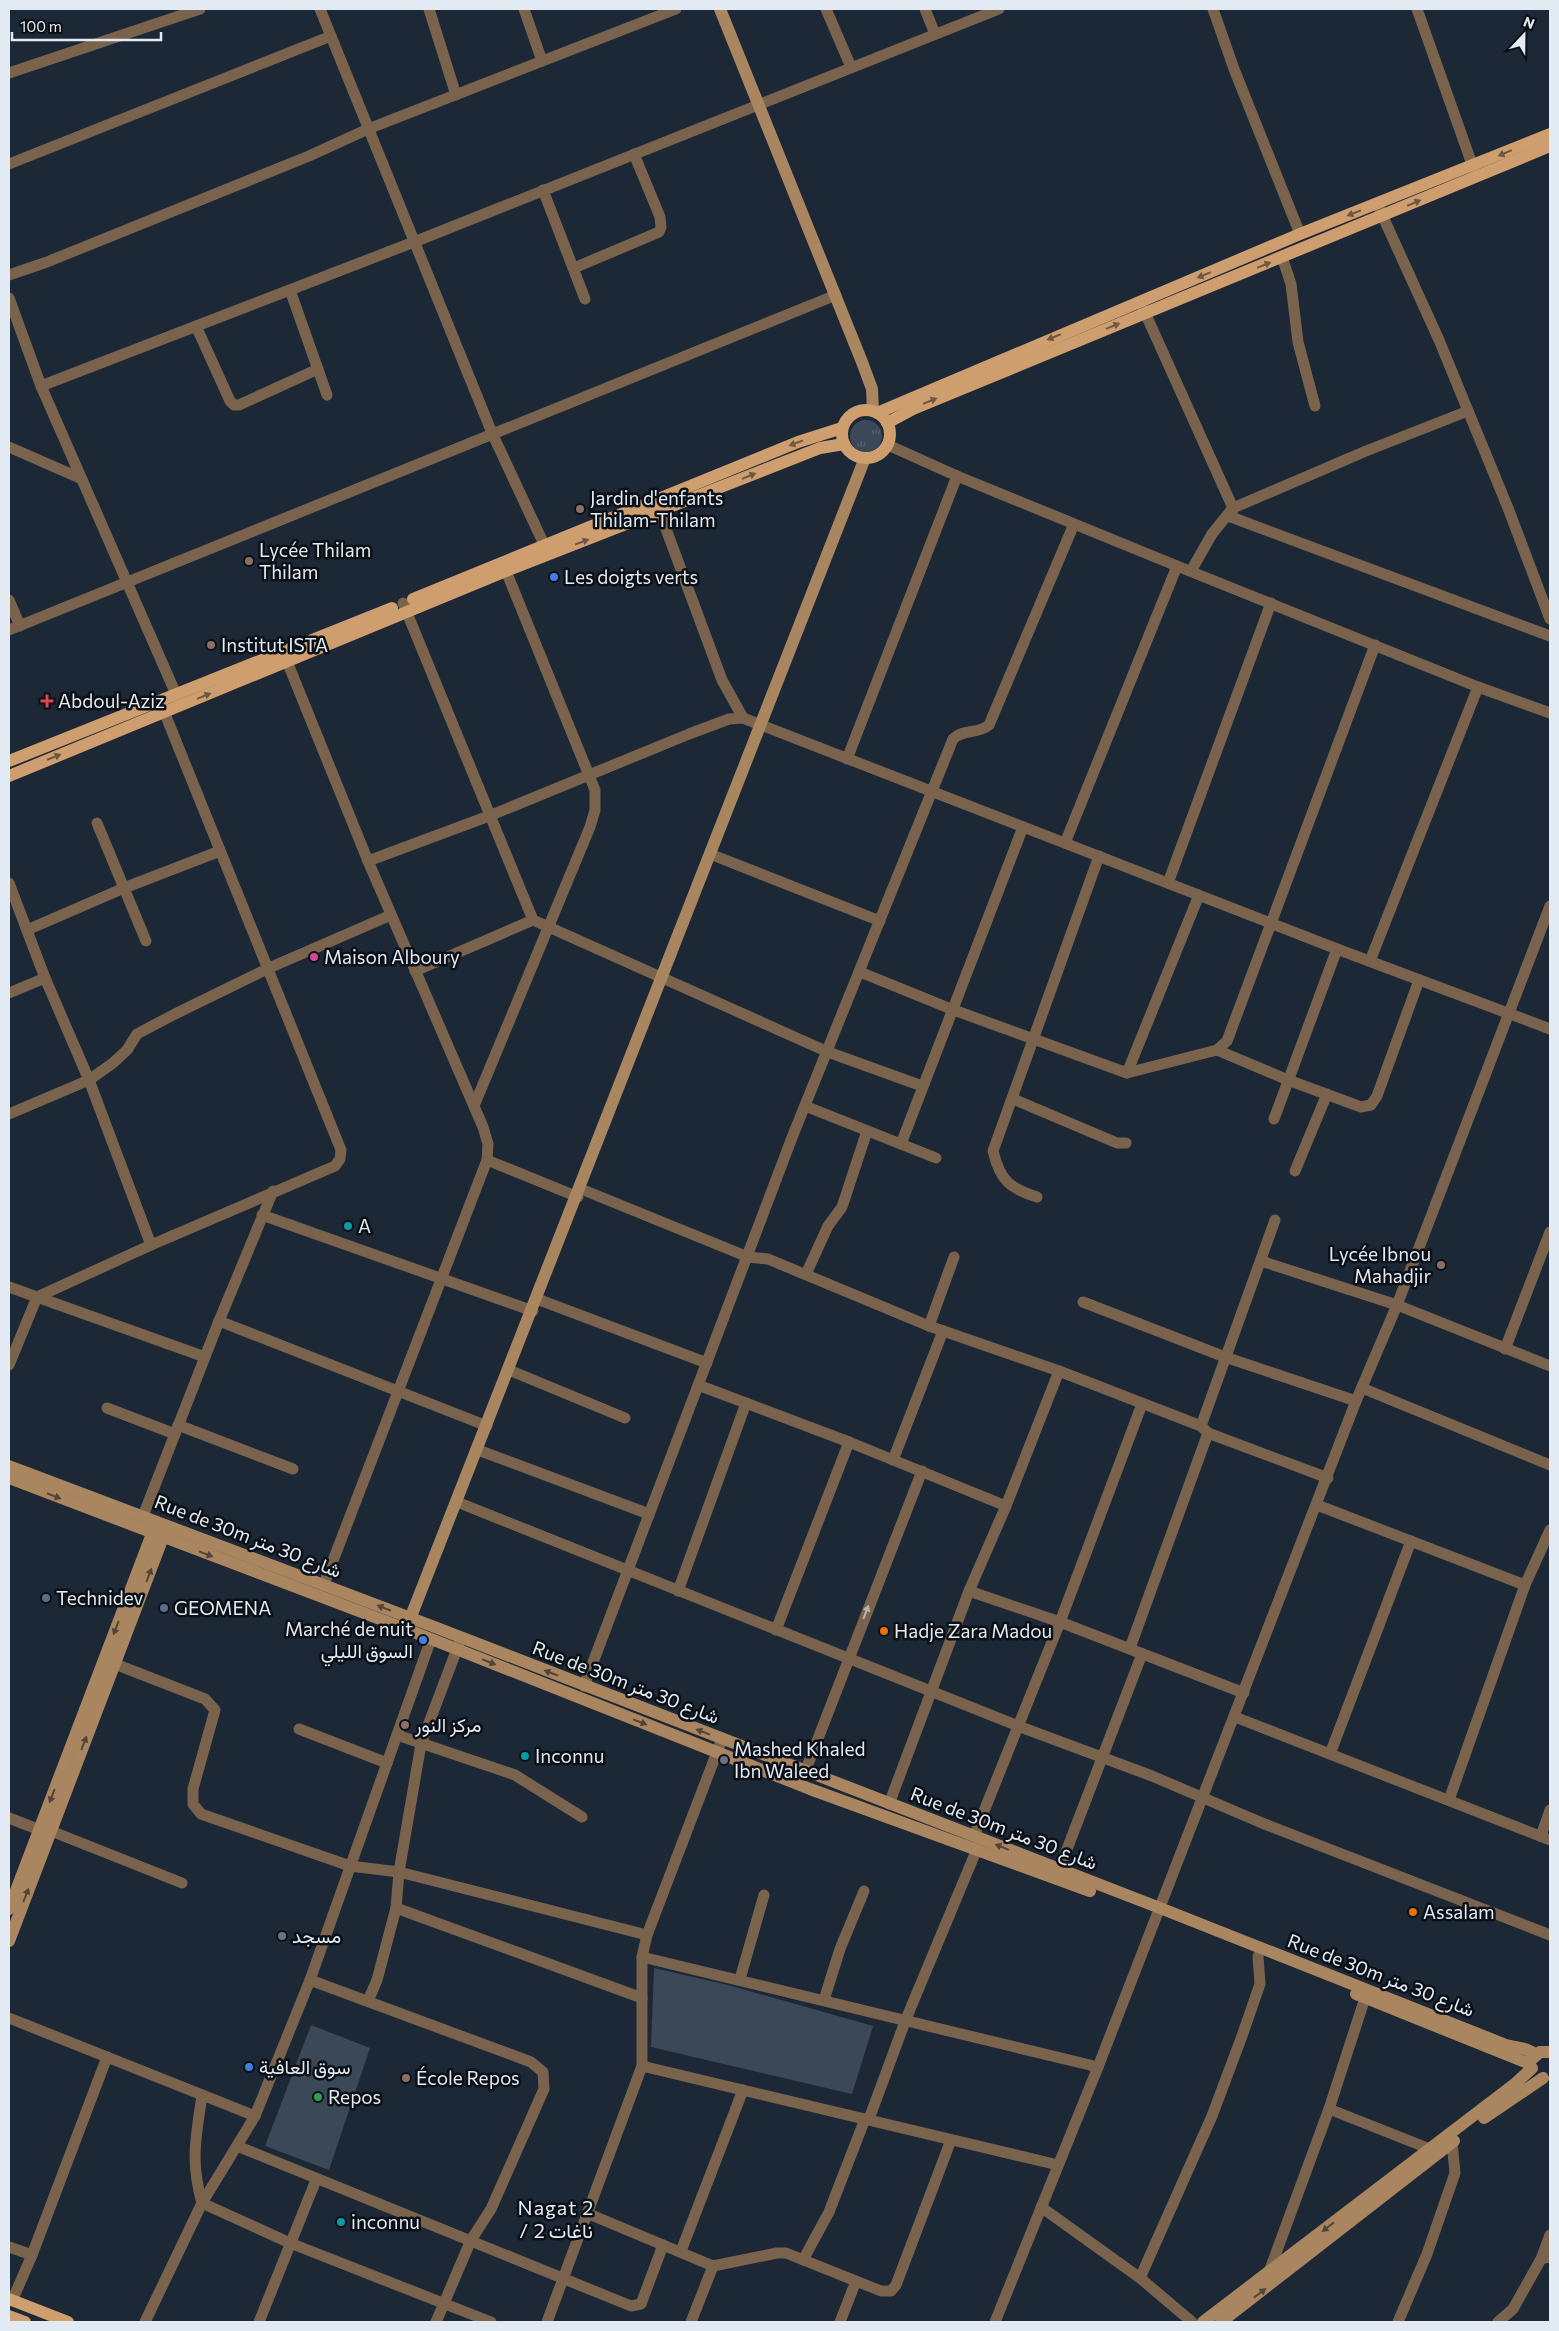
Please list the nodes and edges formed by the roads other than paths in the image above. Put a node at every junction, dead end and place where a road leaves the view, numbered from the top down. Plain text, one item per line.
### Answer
1 (200, 9) edge
2 (320, 9) edge
3 (429, 9) edge
4 (524, 9) edge
5 (676, 9) edge
6 (720, 9) edge
7 (826, 9) edge
8 (925, 9) edge
9 (999, 9) edge
10 (1213, 9) edge
11 (1417, 9) edge
12 (935, 34) junction
13 (331, 36) junction
14 (542, 61) junction
15 (850, 67) junction
16 (9, 73) edge
17 (456, 95) junction
18 (758, 104) junction
19 (368, 130) junction
20 (1550, 134) edge
21 (1550, 146) edge
22 (634, 154) junction
23 (9, 164) edge
24 (1473, 167) junction
25 (543, 190) junction
26 (1380, 210) junction
27 (1300, 234) junction
28 (414, 242) junction
29 (1282, 257) junction
30 (574, 268) junction
31 (9, 275) edge
32 (290, 290) junction
33 (836, 295) junction
34 (9, 298) edge
35 (585, 299) dead end
36 (1142, 308) junction
37 (196, 326) junction
38 (318, 370) junction
39 (984, 373) junction
40 (41, 386) junction
41 (327, 395) dead end
42 (1315, 406) dead end
43 (1468, 411) junction
44 (875, 412) junction
45 (887, 423) junction
46 (842, 428) junction
47 (492, 433) junction
48 (844, 444) junction
49 (888, 445) junction
50 (9, 447) edge
51 (866, 458) junction
52 (957, 476) junction
53 (82, 479) junction
54 (658, 506) junction
55 (1233, 508) junction
56 (1074, 524) junction
57 (547, 550) junction
58 (1176, 566) junction
59 (506, 571) junction
60 (1191, 571) junction
61 (128, 582) junction
62 (9, 600) edge
63 (1272, 603) junction
64 (405, 607) junction
65 (1550, 619) edge
66 (14, 628) edge
67 (1550, 636) edge
68 (1376, 646) junction
69 (285, 656) junction
70 (1478, 687) junction
71 (178, 699) junction
72 (162, 706) junction
73 (1550, 713) edge
74 (743, 718) junction
75 (760, 726) junction
76 (847, 759) junction
77 (9, 762) edge
78 (589, 775) junction
79 (9, 776) edge
80 (931, 793) junction
81 (489, 816) junction
82 (97, 823) dead end
83 (1023, 827) junction
84 (1065, 843) junction
85 (220, 851) junction
86 (710, 854) junction
87 (1099, 856) junction
88 (368, 861) junction
89 (9, 883) edge
90 (1168, 883) junction
91 (124, 888) junction
92 (1199, 895) junction
93 (1550, 906) edge
94 (391, 915) junction
95 (534, 920) junction
96 (880, 921) junction
97 (1272, 923) junction
98 (550, 928) junction
99 (27, 930) junction
100 (146, 941) dead end
101 (1337, 949) junction
102 (1370, 961) junction
103 (269, 968) junction
104 (416, 971) junction
105 (860, 972) junction
106 (45, 978) junction
107 (662, 978) junction
108 (1419, 980) junction
109 (9, 994) edge
110 (951, 1009) junction
111 (1509, 1013) junction
112 (1550, 1029) edge
113 (1033, 1039) junction
114 (1217, 1050) junction
115 (828, 1052) junction
116 (1127, 1073) junction
117 (89, 1080) junction
118 (1288, 1080) junction
119 (922, 1086) junction
120 (1327, 1094) junction
121 (1013, 1099) junction
122 (474, 1106) junction
123 (805, 1106) junction
124 (9, 1114) edge
125 (1274, 1119) dead end
126 (867, 1131) junction
127 (1126, 1143) dead end
128 (902, 1144) junction
129 (936, 1158) dead end
130 (487, 1160) junction
131 (1294, 1171) dead end
132 (273, 1191) junction
133 (579, 1193) junction
134 (1037, 1197) dead end
135 (262, 1215) junction
136 (1275, 1220) dead end
137 (1550, 1232) edge
138 (151, 1245) junction
139 (954, 1256) dead end
140 (748, 1257) junction
141 (1261, 1261) junction
142 (806, 1274) junction
143 (442, 1278) junction
144 (9, 1287) edge
145 (37, 1298) junction
146 (1083, 1302) dead end
147 (535, 1305) junction
148 (1397, 1305) junction
149 (219, 1322) junction
150 (929, 1326) junction
151 (943, 1331) junction
152 (1505, 1349) junction
153 (205, 1357) junction
154 (1225, 1357) junction
155 (707, 1363) junction
156 (9, 1365) edge
157 (1550, 1366) edge
158 (509, 1370) junction
159 (1059, 1371) junction
160 (698, 1386) junction
161 (1362, 1388) junction
162 (397, 1391) junction
163 (1356, 1401) junction
164 (746, 1403) junction
165 (1142, 1404) junction
166 (106, 1408) dead end
167 (625, 1418) dead end
168 (487, 1426) junction
169 (176, 1430) junction
170 (1204, 1430) junction
171 (849, 1442) junction
172 (478, 1450) junction
173 (893, 1460) junction
174 (9, 1466) edge
175 (1550, 1466) edge
176 (293, 1469) dead end
177 (922, 1471) junction
178 (9, 1478) edge
179 (1328, 1478) junction
180 (457, 1502) junction
181 (1317, 1505) junction
182 (1006, 1506) junction
183 (649, 1514) junction
184 (143, 1516) junction
185 (160, 1530) junction
186 (1550, 1530) edge
187 (1411, 1542) junction
188 (628, 1571) junction
189 (324, 1584) junction
190 (1525, 1585) junction
191 (678, 1591) junction
192 (969, 1591) junction
193 (1060, 1622) junction
194 (409, 1624) junction
195 (776, 1630) junction
196 (431, 1639) junction
197 (459, 1643) junction
198 (1130, 1648) junction
199 (1142, 1654) junction
200 (848, 1658) junction
201 (115, 1664) junction
202 (584, 1686) junction
203 (933, 1691) junction
204 (1244, 1693) junction
205 (1235, 1718) junction
206 (1018, 1726) junction
207 (299, 1729) dead end
208 (397, 1735) junction
209 (722, 1739) junction
210 (421, 1744) junction
211 (717, 1752) junction
212 (1330, 1754) junction
213 (1102, 1757) junction
214 (387, 1762) junction
215 (805, 1772) junction
216 (1202, 1797) junction
217 (1449, 1800) junction
218 (889, 1804) junction
219 (1550, 1810) edge
220 (582, 1817) dead end
221 (9, 1818) edge
222 (45, 1830) junction
223 (974, 1836) junction
224 (1545, 1838) edge
225 (977, 1849) junction
226 (350, 1866) junction
227 (1059, 1870) junction
228 (399, 1872) junction
229 (182, 1883) dead end
230 (864, 1891) dead end
231 (764, 1895) dead end
232 (396, 1908) junction
233 (9, 1909) edge
234 (1158, 1911) junction
235 (647, 1935) junction
236 (1550, 1935) edge
237 (9, 1941) edge
238 (1258, 1956) junction
239 (642, 1957) junction
240 (310, 1980) junction
241 (740, 1980) junction
242 (642, 1998) junction
243 (1365, 1998) junction
244 (824, 2000) junction
245 (368, 2001) junction
246 (9, 2018) edge
247 (906, 2019) junction
248 (107, 2057) junction
249 (1541, 2057) edge
250 (642, 2066) junction
251 (1098, 2067) junction
252 (1547, 2077) edge
253 (743, 2090) junction
254 (202, 2095) junction
255 (1329, 2109) junction
256 (255, 2116) junction
257 (867, 2119) junction
258 (950, 2140) junction
259 (1452, 2142) junction
260 (237, 2146) junction
261 (1430, 2150) junction
262 (1058, 2165) junction
263 (316, 2180) junction
264 (202, 2203) junction
265 (1041, 2207) junction
266 (589, 2214) junction
267 (1550, 2235) edge
268 (471, 2240) junction
269 (290, 2243) junction
270 (663, 2245) junction
271 (9, 2247) edge
272 (681, 2251) junction
273 (32, 2255) junction
274 (1546, 2258) edge
275 (803, 2260) junction
276 (713, 2266) junction
277 (1269, 2272) junction
278 (564, 2278) junction
279 (1140, 2278) junction
280 (856, 2281) junction
281 (10, 2300) edge
282 (443, 2304) junction
283 (9, 2316) edge
284 (25, 2322) edge
285 (68, 2322) edge
286 (145, 2322) edge
287 (259, 2322) edge
288 (436, 2322) edge
289 (491, 2322) edge
290 (547, 2322) edge
291 (691, 2322) edge
292 (840, 2322) edge
293 (995, 2322) edge
294 (1192, 2322) edge
295 (1203, 2322) edge
296 (1221, 2322) edge
297 (1398, 2322) edge
298 (1498, 2322) edge

1 - 16 street
2 - 13 street
3 - 17 street
4 - 14 street
5 - 14 street
6 - 18 street
7 - 15 street
8 - 12 street
9 - 12 street
10 - 27 street
11 - 24 street
12 - 15 street
13 - 19 street
13 - 23 street
14 - 17 street
15 - 18 street
17 - 19 street
18 - 22 street
18 - 33 street
19 - 28 street
19 - 31 street
20 -> 24 main road
26 -> 21 main road
22 - 25 street
22 - 30 street
24 - 26 main road
25 - 28 street
25 - 30 street
26 -> 27 main road
26 - 29 main road
26 - 43 street
27 -> 36 main road
28 - 32 street
28 - 47 street
36 -> 29 main road
29 - 42 street
30 - 35 street
32 - 37 street
32 - 38 street
33 - 44 street
33 - 47 street
34 - 40 street
36 - 39 main road
36 - 55 street
37 - 38 street
37 - 40 street
38 - 41 street
39 - 44 main road
45 -> 39 main road
40 - 53 street
43 - 55 street
43 - 65 street
44 - 45 main road
44 - 46 main road
45 - 49 main road
46 - 48 main road
46 -> 54 main road
47 - 57 street
47 - 61 street
48 - 51 main road
54 -> 48 main road
49 - 51 main road
49 - 52 street
50 - 53 street
51 - 75 street
52 - 56 street
52 - 76 street
53 - 61 street
54 - 57 main road
54 - 74 street
55 - 60 street
55 - 67 street
56 - 58 street
56 - 80 street
57 - 59 main road
57 - 64 main road
58 - 60 street
58 - 84 street
59 - 64 main road
59 - 78 street
60 - 63 street
61 - 66 street
61 - 71 street
62 - 66 street
63 - 68 street
63 - 90 street
64 - 69 main road
64 - 81 street
68 - 70 street
68 - 97 street
69 - 71 main road
69 - 88 street
70 - 73 street
70 - 102 street
71 - 72 main road
72 - 77 main road
79 -> 72 main road
72 - 85 street
74 - 75 street
74 - 78 street
75 - 76 street
75 - 86 street
76 - 80 street
78 - 81 street
78 - 98 street
80 - 83 street
80 - 96 street
81 - 88 street
81 - 95 street
82 - 91 street
83 - 84 street
83 - 110 street
84 - 87 street
85 - 91 street
85 - 103 street
86 - 96 street
86 - 107 street
87 - 90 street
87 - 113 street
88 - 94 street
89 - 99 street
90 - 92 street
91 - 99 street
91 - 100 street
92 - 97 street
92 - 116 street
93 - 111 street
94 - 103 street
94 - 104 street
95 - 98 street
95 - 104 street
96 - 105 street
97 - 101 street
97 - 114 street
98 - 107 street
98 - 122 street
99 - 106 street
101 - 102 street
101 - 118 street
102 - 108 street
103 - 117 street
103 - 132 street
104 - 122 street
105 - 110 street
105 - 115 street
106 - 109 street
106 - 117 street
107 - 115 street
107 - 133 street
108 - 111 street
108 - 120 street
110 - 113 street
110 - 119 street
111 - 112 street
111 - 148 street
113 - 116 street
113 - 121 street
114 - 116 street
114 - 118 street
115 - 119 street
115 - 123 street
117 - 124 street
117 - 138 street
118 - 120 street
118 - 125 street
119 - 128 street
120 - 131 street
121 - 127 street
121 - 134 street
122 - 130 street
123 - 126 street
123 - 140 street
126 - 128 street
126 - 142 street
128 - 129 street
130 - 133 street
130 - 143 street
132 - 135 street
132 - 138 street
133 - 140 street
133 - 147 street
135 - 143 street
135 - 149 street
136 - 141 street
137 - 152 street
138 - 145 street
139 - 150 street
140 - 142 street
140 - 155 street
141 - 148 street
141 - 154 street
142 - 150 street
143 - 147 street
143 - 162 street
144 - 145 street
145 - 153 street
145 - 156 street
146 - 154 street
147 - 155 street
147 - 158 street
148 - 152 street
148 - 161 street
149 - 153 street
149 - 162 street
150 - 151 street
151 - 159 street
151 - 173 street
152 - 157 street
153 - 169 street
154 - 163 street
154 - 170 street
155 - 160 street
158 - 167 street
158 - 168 street
159 - 165 street
159 - 182 street
160 - 164 street
160 - 183 street
161 - 163 street
161 - 175 street
162 - 168 street
162 - 189 street
163 - 179 street
164 - 171 street
164 - 191 street
165 - 170 street
165 - 193 street
166 - 169 street
168 - 172 street
169 - 176 street
169 - 184 street
170 - 179 street
170 - 198 street
171 - 173 street
171 - 195 street
172 - 180 street
172 - 183 street
173 - 177 street
174 - 184 street, Rue de 30m شارع 30 متر
177 - 182 street
200 -> 177 street
178 -> 185 street, Rue de 30m شارع 30 متر
179 - 181 street
180 - 188 street
180 - 194 street
181 - 187 street
181 - 190 street
181 - 204 street
182 - 192 street
183 - 188 street
184 - 185 street, Rue de 30m شارع 30 متر
185 - 189 street, Rue de 30m شارع 30 متر
185 -> 194 street, Rue de 30m شارع 30 متر
201 -> 185 street
185 -> 222 street
186 - 190 street
187 - 190 street
187 - 212 street
188 - 191 street
188 - 202 street
194 -> 189 street, Rue de 30m شارع 30 متر
190 - 217 street
191 - 195 street
192 - 193 street
192 - 203 street
193 - 198 street
193 - 206 street
194 - 196 street, Rue de 30m شارع 30 متر
194 - 197 street, Rue de 30m شارع 30 متر
195 - 200 street
196 - 197 street, Rue de 30m شارع 30 متر
196 - 208 street
202 -> 197 street, Rue de 30m شارع 30 متر
197 - 210 street
197 -> 211 street, Rue de 30m شارع 30 متر
198 - 199 street
199 - 204 street
199 - 213 street
200 - 203 street
200 - 215 street
222 -> 201 street
201 - 226 street
209 -> 202 street, Rue de 30m شارع 30 متر
203 - 206 street
203 - 218 street
204 - 205 street
205 - 212 street
205 - 216 street
206 - 213 street
206 - 223 street
207 - 214 street
208 - 210 street
208 - 214 street
209 - 211 street
209 - 215 street, Rue de 30m شارع 30 متر
210 - 220 street
210 - 228 street
211 - 225 street, Rue de 30m شارع 30 متر
211 - 235 street
212 - 217 street
213 - 216 street
213 - 227 street
214 - 226 street
215 - 218 street, Rue de 30m شارع 30 متر
216 - 234 street
216 - 236 street
217 - 224 street
218 - 223 street, Rue de 30m شارع 30 متر
219 - 224 street
221 - 222 street
222 - 229 street
222 - 233 street
237 -> 222 street
227 -> 223 street, Rue de 30m شارع 30 متر
225 - 234 street, Rue de 30m شارع 30 متر
225 - 247 street
226 - 228 street
226 - 240 street
227 - 234 street, Rue de 30m شارع 30 متر
228 - 232 street
228 - 235 street
230 - 244 street
231 - 241 street
232 - 242 street
232 - 245 street
234 - 238 street, Rue de 30m شارع 30 متر
234 - 249 street, Rue de 30m شارع 30 متر
234 - 251 street
235 - 239 street
238 - 243 street, Rue de 30m شارع 30 متر
238 - 279 street
239 - 241 street
239 - 242 street
240 - 245 street
240 - 256 street
241 - 244 street
242 - 250 street
243 - 249 street, Rue de 30m شارع 30 متر
243 - 255 street
244 - 247 street
245 - 268 street
246 - 248 street
247 - 251 street
247 - 257 street
248 - 254 street
248 - 273 street
249 - 252 street
249 - 261 street
250 - 253 street
250 - 266 street
251 - 262 street
252 - 259 street
253 - 257 street
253 - 272 street
254 - 256 street
254 - 264 street
255 - 261 street
255 - 277 street
256 - 260 street
257 - 258 street
257 - 275 street
258 - 262 street
258 - 280 street
296 -> 259 street
259 - 297 street
260 - 263 street
260 - 264 street
261 -> 277 street
262 - 265 street
263 - 268 street
263 - 269 street
264 - 269 street
264 - 286 street
265 - 279 street
265 - 293 street
266 - 270 street
266 - 278 street
267 - 274 street
268 - 278 street
268 - 282 street
269 - 282 street
269 - 287 street
270 - 272 street
270 - 278 street
271 - 273 street
272 - 276 street
273 - 281 street
274 - 298 street
275 - 276 street
275 - 280 street
276 - 291 street
277 - 295 street
278 - 290 street
279 - 294 street
280 - 292 street
281 - 285 main road
282 - 288 street
282 - 289 street
283 - 284 main road

